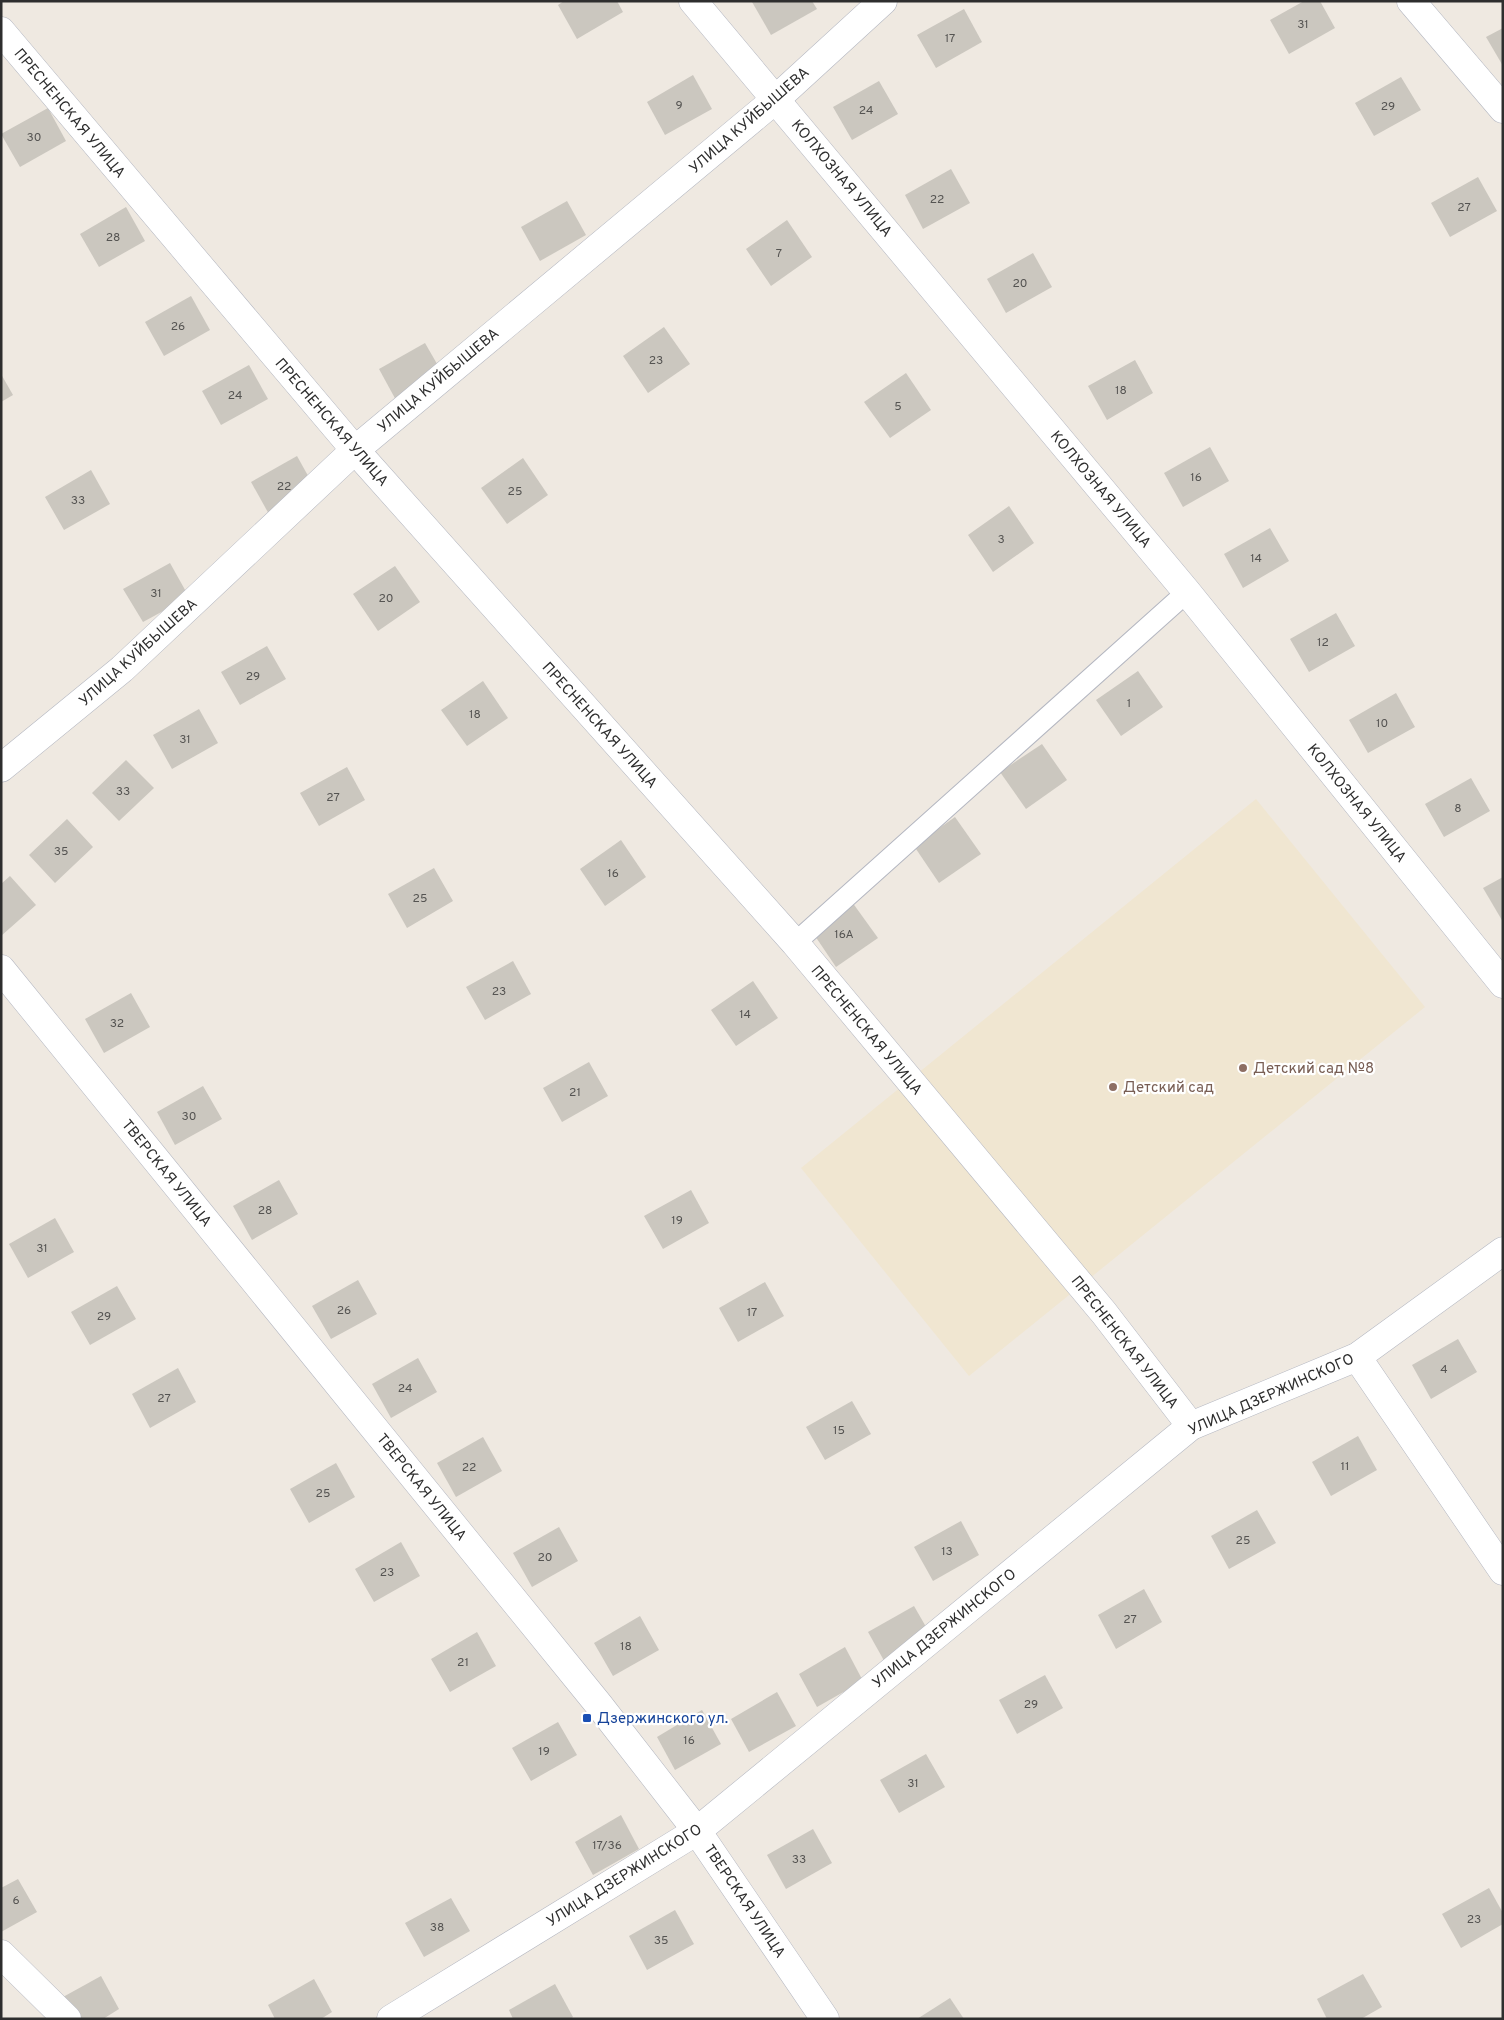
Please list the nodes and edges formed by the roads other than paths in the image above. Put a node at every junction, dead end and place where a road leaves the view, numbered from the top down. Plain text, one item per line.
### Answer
1 (693, 1) edge
2 (883, 1) edge
3 (1411, 1) edge
4 (1, 31) edge
5 (776, 99) junction
6 (1503, 109) edge
7 (355, 450) junction
8 (1187, 592) junction
9 (1, 768) edge
10 (795, 943) junction
11 (1, 969) edge
12 (1503, 984) edge
13 (1503, 1251) edge
14 (1357, 1357) junction
15 (1191, 1426) junction
16 (1503, 1571) edge
17 (697, 1831) junction
18 (1, 1954) edge
19 (68, 2019) edge
20 (391, 2019) edge
21 (824, 2019) edge

1 - 5 street, КОЛХОЗНАЯ УЛИЦА
2 - 5 street, УЛИЦА КУЙБЫШЕВА
3 - 6 street
4 - 7 street, ПРЕСНЕНСКАЯ УЛИЦА
5 - 7 street, УЛИЦА КУЙБЫШЕВА
5 - 8 street, КОЛХОЗНАЯ УЛИЦА
7 - 9 street, УЛИЦА КУЙБЫШЕВА
7 - 10 street, ПРЕСНЕНСКАЯ УЛИЦА
8 - 10 lane
8 - 12 street, КОЛХОЗНАЯ УЛИЦА
10 - 15 street, ПРЕСНЕНСКАЯ УЛИЦА
11 - 17 street, ТВЕРСКАЯ УЛИЦА
13 - 14 street, УЛИЦА ДЗЕРЖИНСКОГО
14 - 15 street, УЛИЦА ДЗЕРЖИНСКОГО
14 - 16 street
15 - 17 street, УЛИЦА ДЗЕРЖИНСКОГО
17 - 20 street, УЛИЦА ДЗЕРЖИНСКОГО
17 - 21 street, ТВЕРСКАЯ УЛИЦА
18 - 19 street

